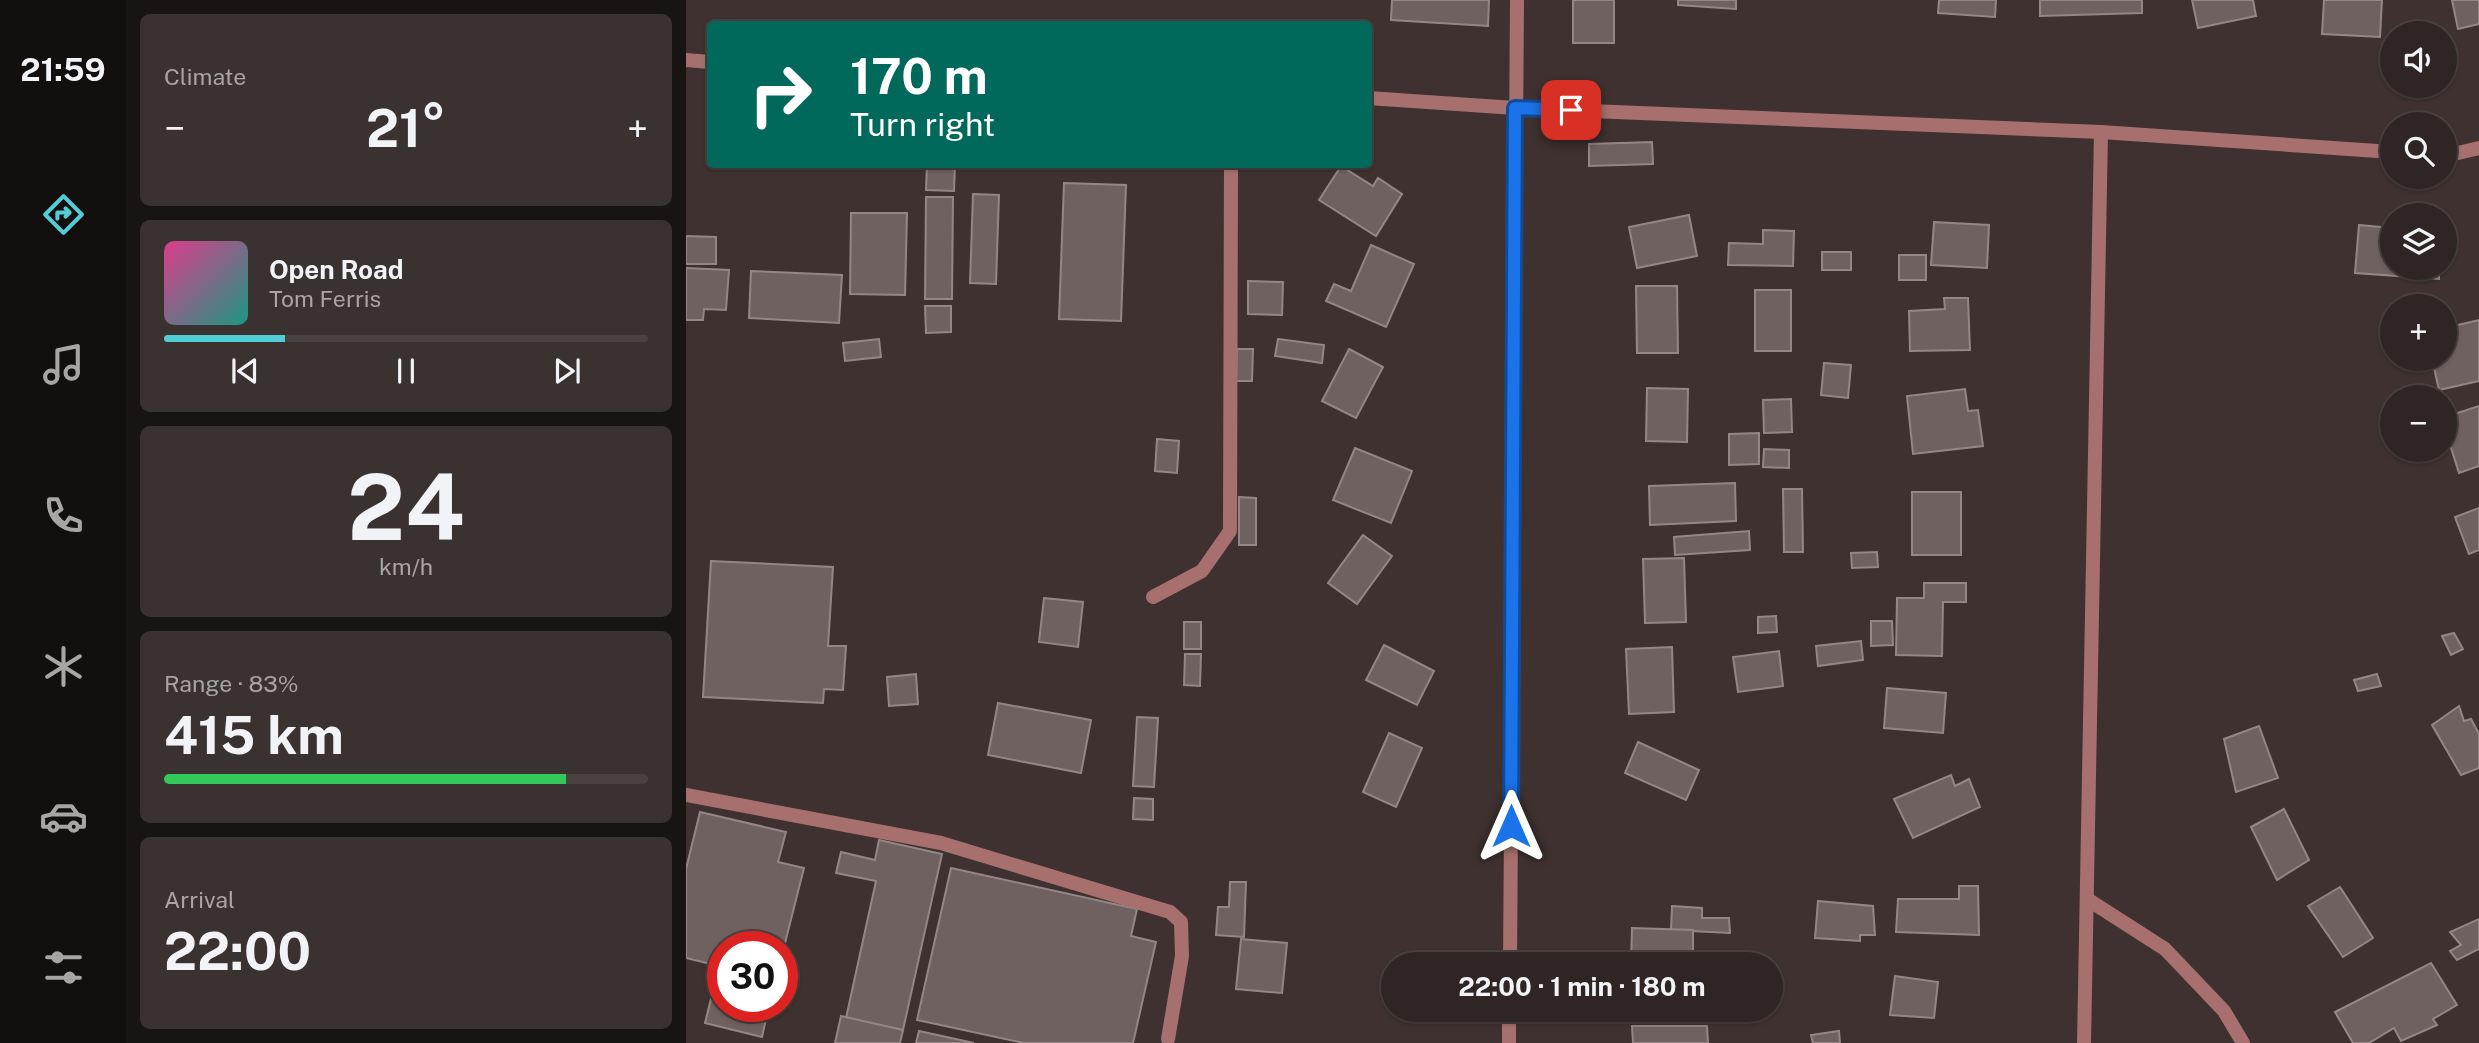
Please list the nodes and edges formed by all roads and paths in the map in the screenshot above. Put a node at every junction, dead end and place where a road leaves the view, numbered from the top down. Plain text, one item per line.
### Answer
1 (1517, 0) edge
2 (686, 60) edge
3 (707, 62) edge
4 (1372, 98) edge
5 (1515, 108) junction
6 (2101, 132) junction
7 (2479, 148) edge
8 (2380, 151) edge
9 (2457, 153) edge
10 (1231, 168) edge
11 (1153, 597) dead end
12 (686, 795) edge
13 (2087, 899) junction
14 (1510, 952) edge
15 (1509, 1022) edge
16 (1168, 1039) dead end
17 (1509, 1043) edge
18 (2084, 1043) edge
19 (2243, 1043) edge

1 - 5 street
2 - 3 street
4 - 5 street
5 - 6 street
5 - 14 street
6 - 8 street
6 - 13 street
7 - 9 street
10 - 11 street
12 - 16 street
13 - 18 street
13 - 19 street
15 - 17 street

